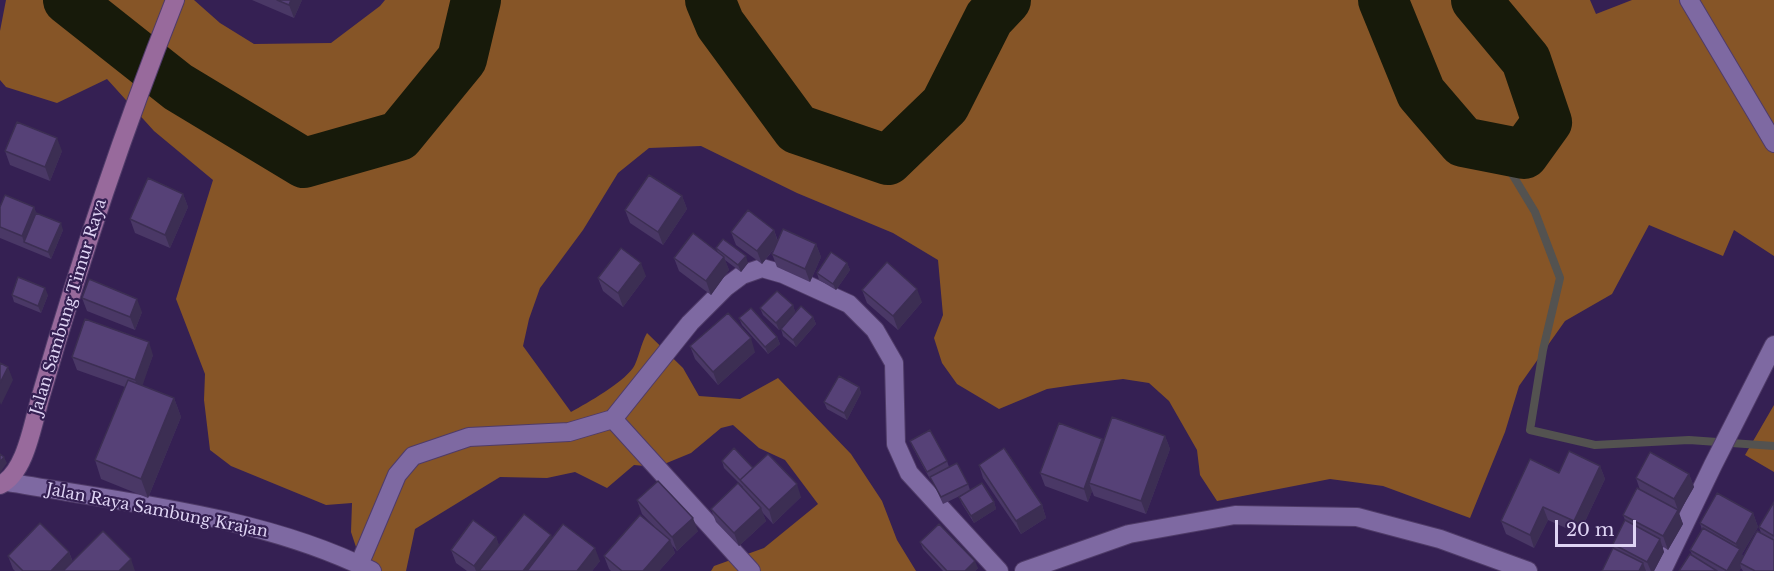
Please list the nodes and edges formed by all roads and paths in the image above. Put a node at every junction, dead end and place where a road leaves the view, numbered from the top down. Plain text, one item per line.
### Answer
1 (1689, 0) edge
2 (172, 7) edge
3 (1774, 143) edge
4 (1774, 345) edge
5 (613, 419) junction
6 (4, 483) edge
7 (366, 568) edge
8 (751, 571) edge
9 (999, 571) edge
10 (1024, 571) edge
11 (1528, 571) edge
12 (1662, 571) edge

1 - 3 street
2 - 6 main road, Jalan Sambung Timur Raya
4 - 12 street
5 - 7 street
5 - 8 street
5 - 9 street
6 - 7 street, Jalan Raya Sambung Krajan
10 - 11 street

